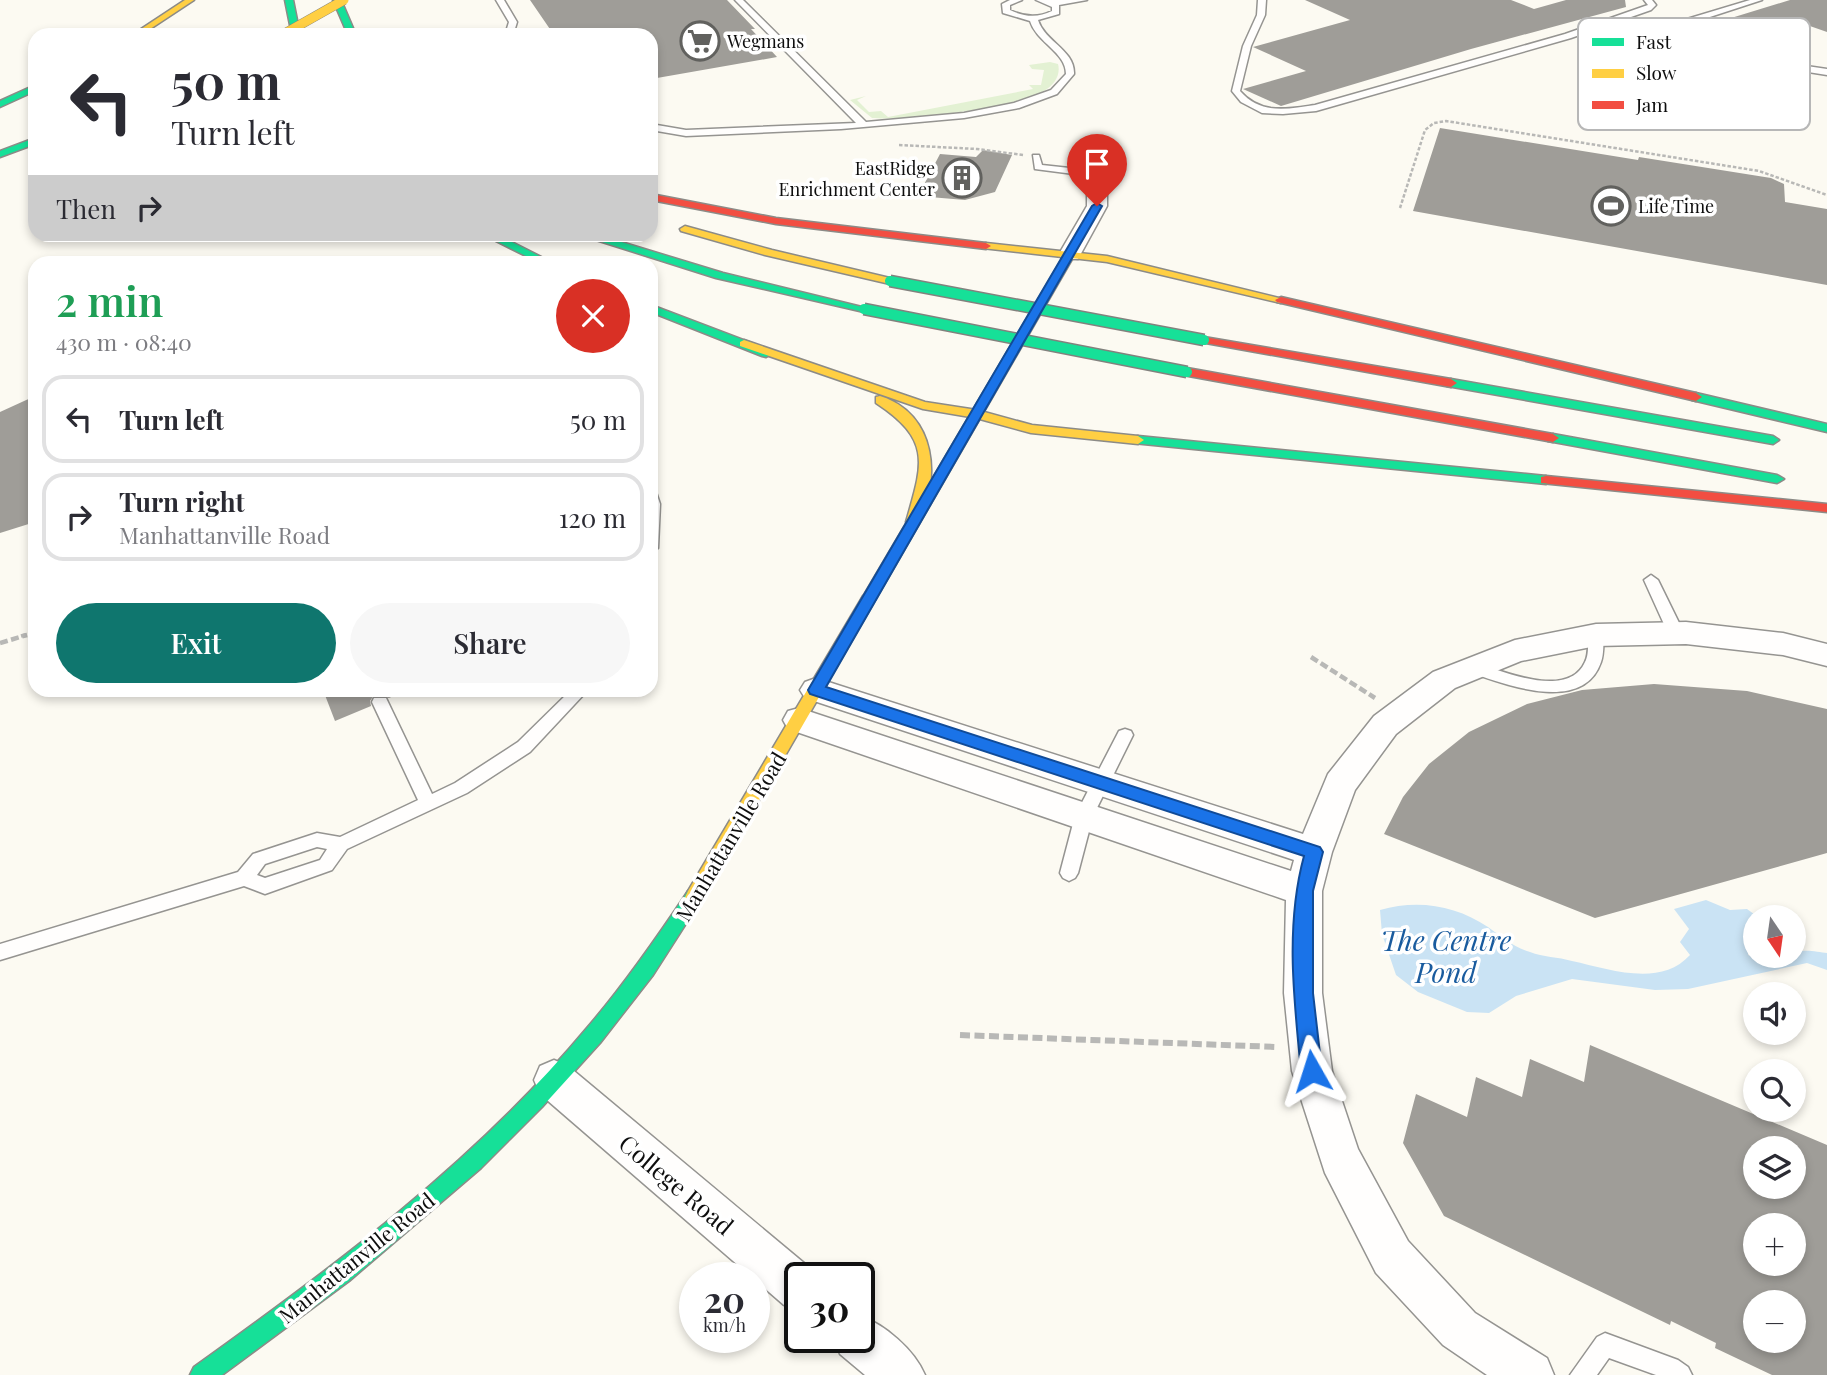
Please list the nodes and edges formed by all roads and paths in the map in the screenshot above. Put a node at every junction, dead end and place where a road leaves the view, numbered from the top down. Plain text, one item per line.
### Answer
1 (190, 0) edge
2 (289, 0) edge
3 (337, 0) edge
4 (344, 0) edge
5 (500, 0) edge
6 (739, 0) edge
7 (1015, 0) edge
8 (1040, 0) edge
9 (1083, 0) edge
10 (1262, 0) edge
11 (1648, 0) edge
12 (1758, 0) edge
13 (1053, 4) junction
14 (1033, 18) junction
15 (1622, 18) edge
16 (1699, 18) edge
17 (147, 28) edge
18 (294, 28) edge
19 (295, 28) edge
20 (349, 28) edge
21 (511, 28) edge
22 (1578, 32) edge
23 (1485, 47) dead end
24 (1503, 54) junction
25 (28, 91) edge
26 (0, 104) edge
27 (1017, 105) junction
28 (1012, 115) dead end
29 (863, 124) junction
30 (658, 128) edge
31 (28, 144) edge
32 (899, 145) dead end
33 (0, 154) edge
34 (1036, 157) joint
35 (1097, 174) joint
36 (1827, 195) edge
37 (658, 199) edge
38 (1399, 208) dead end
39 (673, 225) dead end
40 (504, 242) edge
41 (608, 242) edge
42 (1070, 254) junction
43 (534, 256) edge
44 (654, 256) edge
45 (658, 257) edge
46 (658, 311) edge
47 (744, 344) junction
48 (977, 414) junction
49 (1827, 428) edge
50 (1792, 443) dead end
51 (1792, 481) dead end
52 (1827, 508) edge
53 (913, 522) junction
54 (1651, 580) dead end
55 (1676, 633) junction
56 (28, 634) edge
57 (0, 643) edge
58 (1827, 655) edge
59 (1311, 657) dead end
60 (816, 690) junction
61 (573, 697) edge
62 (380, 702) dead end
63 (1399, 714) junction
64 (799, 720) junction
65 (1125, 736) dead end
66 (1099, 782) junction
67 (428, 803) junction
68 (1084, 816) junction
69 (341, 844) junction
70 (1314, 852) junction
71 (1069, 873) dead end
72 (244, 878) junction
73 (1304, 891) junction
74 (0, 952) edge
75 (960, 1035) dead end
76 (1309, 1048) junction
77 (554, 1080) junction
78 (784, 1275) edge
79 (261, 1334) junction
80 (875, 1353) edge
81 (260, 1361) dead end
82 (202, 1375) edge
83 (901, 1375) edge
84 (1530, 1375) edge
85 (1582, 1375) edge
86 (1680, 1375) edge

1 - 17 main road
2 - 19 main road
3 - 20 main road
4 - 18 main road, bridge
5 - 21 lane
6 - 29 lane
7 - 14 lane
8 - 13 lane
9 - 13 lane
10 - 24 lane
11 - 15 lane
12 - 16 lane
13 - 14 lane
14 - 27 lane
22 - 24 lane
23 - 24 lane
25 - 26 main road
27 - 28 lane
27 - 29 lane
29 - 30 lane
31 - 33 main road
32 - 34 path
34 - 35 lane
35 - 42 street, Manhattanville Road
36 - 38 path
37 - 42 main road
39 - 50 main road, bridge
40 - 43 main road
41 - 44 main road, bridge
42 - 48 main road, Manhattanville Road
42 - 49 main road
45 - 51 main road, bridge
46 - 47 main road
47 - 48 main road
47 - 53 main road
48 - 52 main road
48 - 53 main road, Manhattanville Road
53 - 60 main road, Manhattanville Road
54 - 55 lane
55 - 58 street
55 - 63 street
56 - 57 path
59 - 63 path
60 - 64 main road, Manhattanville Road
60 - 66 street
61 - 67 lane
62 - 67 lane
63 - 70 street
64 - 68 street
64 - 77 main road, Manhattanville Road
65 - 66 lane
66 - 68 lane
66 - 70 street
67 - 69 lane
68 - 71 lane
68 - 73 street
69 - 72 lane
69 - 72 lane
70 - 73 street
72 - 74 lane
73 - 76 street
75 - 76 path
76 - 84 street
77 - 78 street, College Road
77 - 79 main road, Manhattanville Road
79 - 81 lane
79 - 82 main road, Manhattanville Road
80 - 83 street
85 - 86 lane

